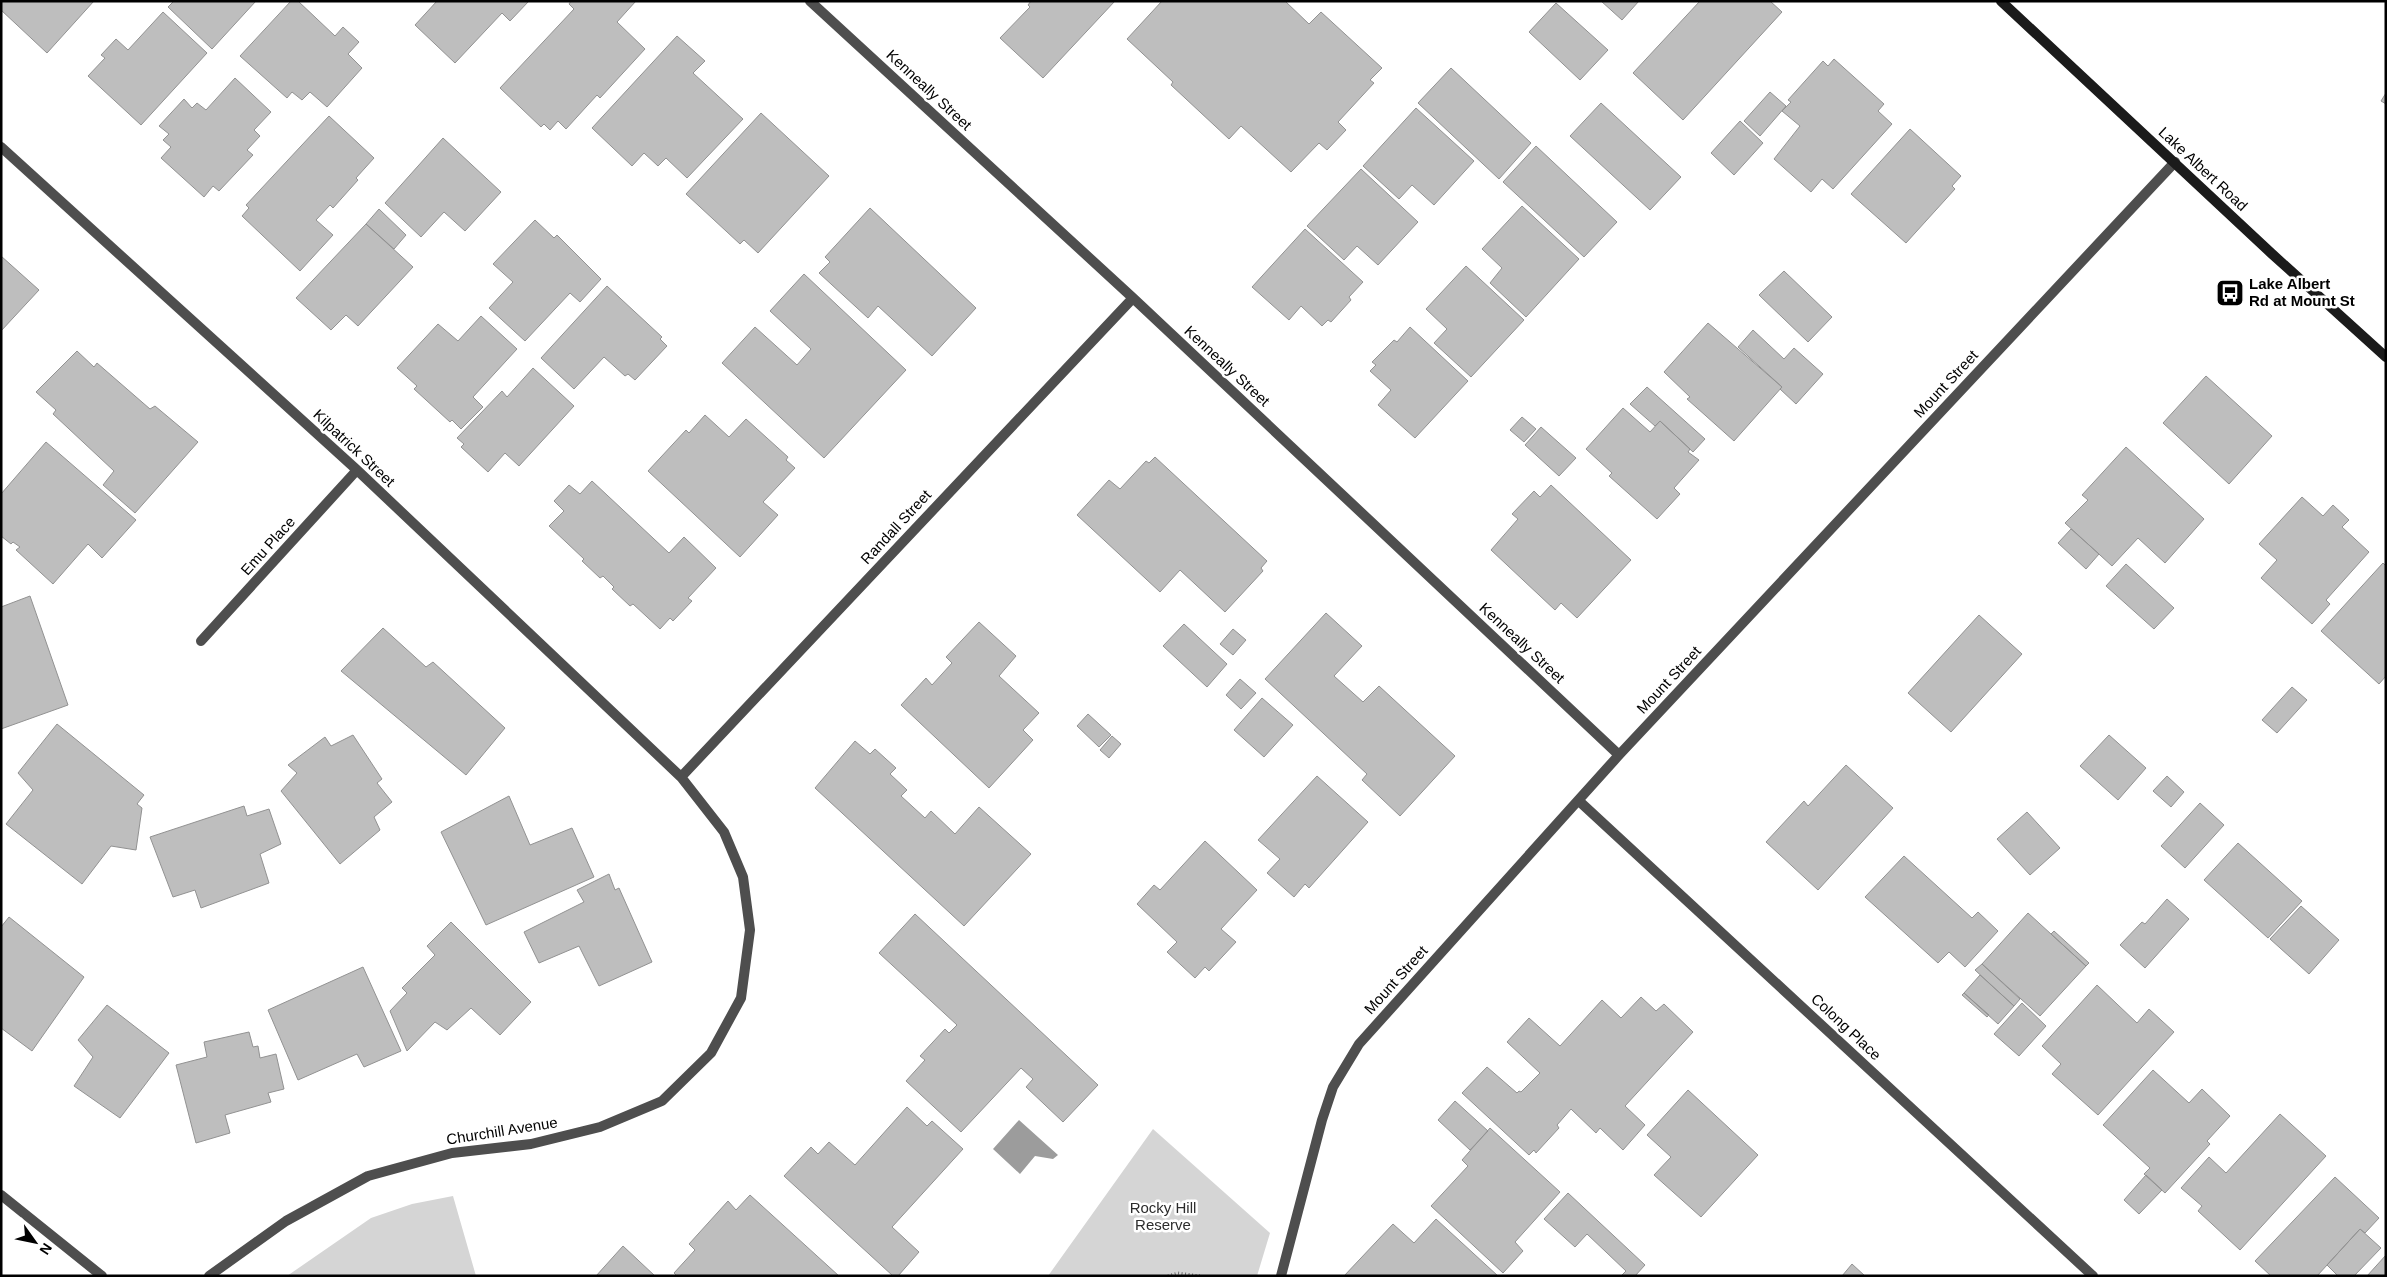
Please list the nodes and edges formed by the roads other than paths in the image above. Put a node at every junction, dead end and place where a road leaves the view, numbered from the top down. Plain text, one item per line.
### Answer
1 (810, 1) edge
2 (2001, 1) edge
3 (1, 147) edge
4 (2174, 162) junction
5 (1133, 298) junction
6 (2386, 357) edge
7 (357, 470) junction
8 (201, 641) dead end
9 (1619, 755) junction
10 (681, 777) junction
11 (1579, 801) junction
12 (1, 1195) edge
13 (102, 1276) edge
14 (209, 1276) edge
15 (1280, 1276) edge
16 (2093, 1276) edge

1 - 5 street, Kenneally Street
2 - 4 main road, Lake Albert Road
3 - 7 street, Kilpatrick Street
4 - 6 main road, Lake Albert Road
4 - 9 street, Mount Street
5 - 9 street, Kenneally Street
5 - 10 street, Randall Street
7 - 8 street, Emu Place
7 - 10 street, Kilpatrick Street
9 - 11 street, Mount Street
10 - 14 street, Churchill Avenue
11 - 15 street, Mount Street
11 - 16 street, Colong Place
12 - 13 street

